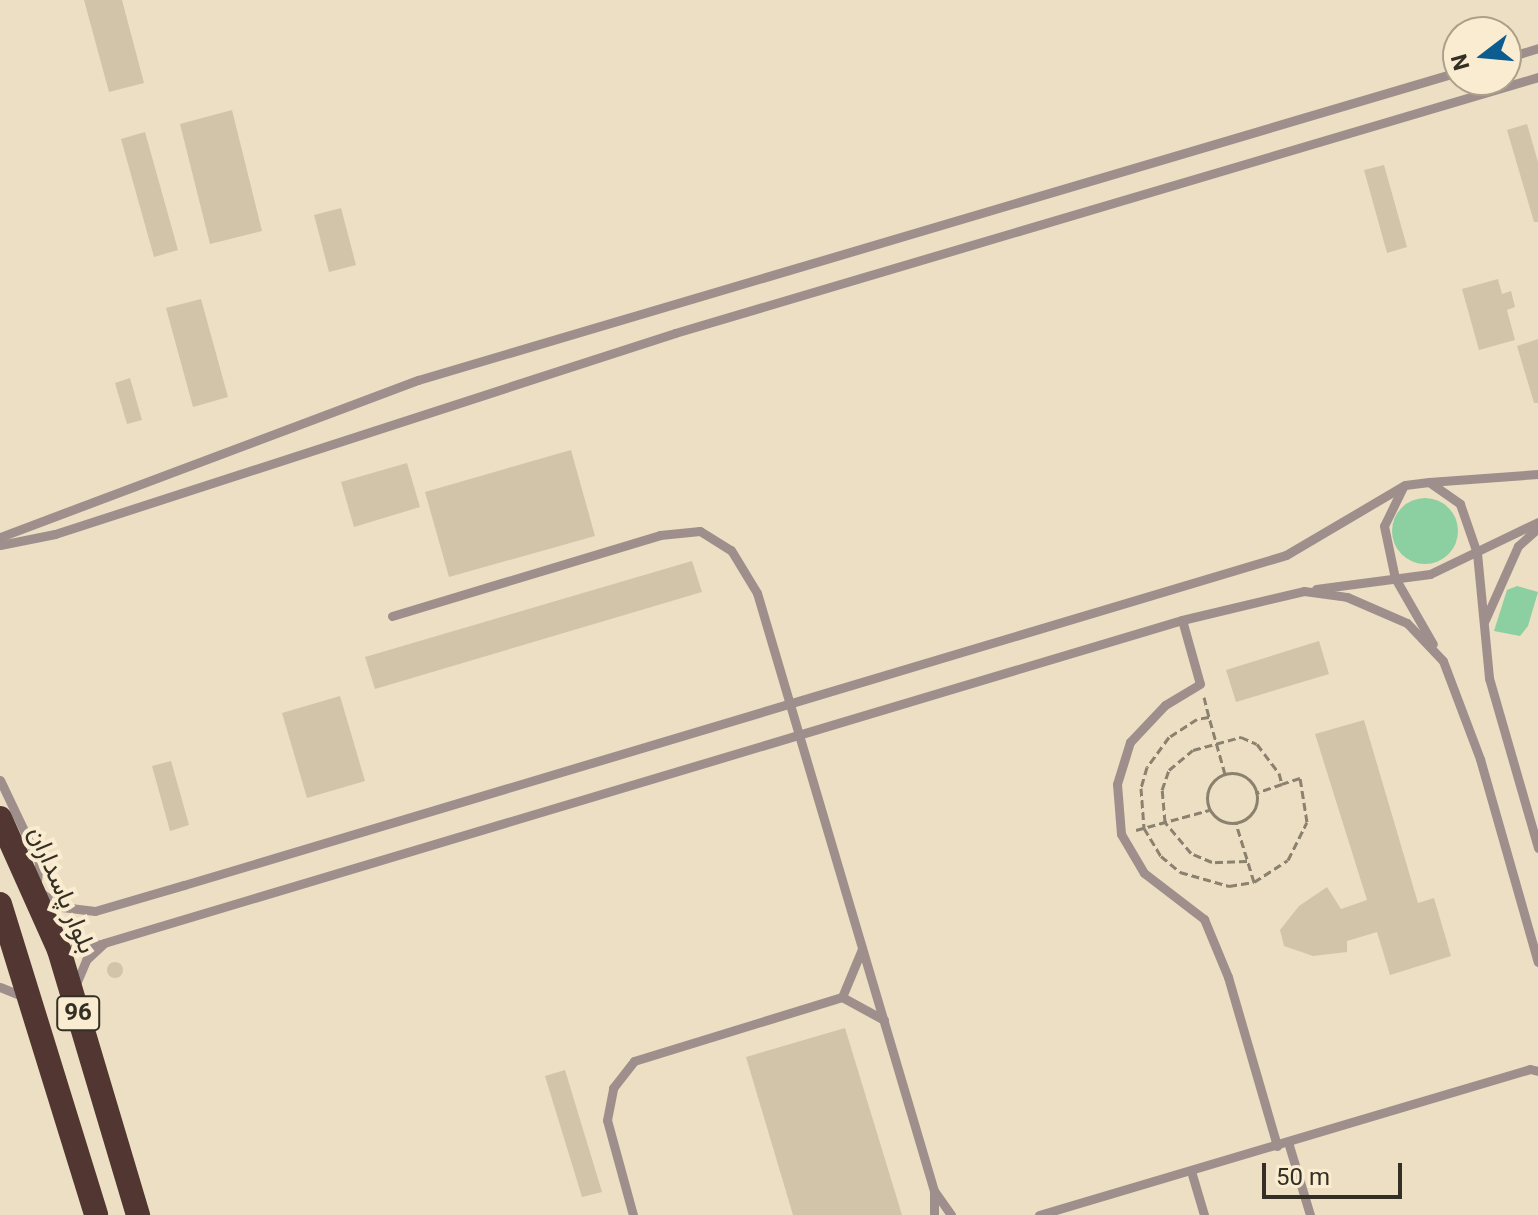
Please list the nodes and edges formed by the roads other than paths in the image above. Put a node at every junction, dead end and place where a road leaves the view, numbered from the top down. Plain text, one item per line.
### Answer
1 (1442, 77) edge
2 (1538, 77) edge
3 (1538, 474) edge
4 (1429, 482) junction
5 (1405, 485) junction
6 (1538, 525) edge
7 (0, 537) edge
8 (0, 545) edge
9 (1477, 553) junction
10 (1395, 578) junction
11 (1304, 591) junction
12 (392, 616) dead end
13 (1182, 620) junction
14 (1483, 627) junction
15 (1443, 661) junction
16 (787, 703) junction
17 (798, 734) junction
18 (0, 780) edge
19 (0, 818) edge
20 (1538, 848) edge
21 (35, 890) junction
22 (0, 904) edge
23 (104, 943) junction
24 (862, 948) junction
25 (59, 950) junction
26 (1538, 962) edge
27 (0, 987) edge
28 (72, 993) junction
29 (842, 997) junction
30 (35, 1009) junction
31 (884, 1020) junction
32 (1538, 1061) edge
33 (1534, 1070) edge
34 (1288, 1142) junction
35 (1277, 1146) junction
36 (1191, 1171) junction
37 (934, 1191) junction
38 (96, 1215) edge
39 (138, 1215) edge
40 (633, 1215) edge
41 (934, 1215) edge
42 (951, 1215) edge
43 (1039, 1215) edge
44 (1204, 1215) edge
45 (1310, 1215) edge

1 - 7 lane
2 - 8 lane
3 - 4 lane
4 - 5 lane
4 - 9 lane
5 - 10 lane
5 - 16 lane
6 - 9 lane
6 - 14 lane
9 - 10 lane
9 - 14 lane
10 - 11 lane
10 - 15 lane
11 - 13 lane
11 - 15 lane
12 - 16 lane
13 - 17 lane
13 - 35 lane
14 - 20 lane
15 - 26 lane
16 - 17 lane
16 - 21 lane
17 - 23 lane
17 - 24 lane
18 - 21 lane
19 - 21 highway, بلوار پاسداران / 96
21 - 25 highway, بلوار پاسداران / 96
22 - 30 highway, 96
23 - 25 lane
23 - 28 lane
24 - 29 lane
24 - 31 lane
25 - 28 highway, بلوار پاسداران / 96
27 - 30 lane
28 - 39 highway, بلوار پاسداران / 96
29 - 31 lane
29 - 40 lane
30 - 38 highway, 96
31 - 37 lane
32 - 33 lane
33 - 34 lane
34 - 35 lane
34 - 45 lane
35 - 36 lane
36 - 43 lane
36 - 44 lane
37 - 41 lane
37 - 42 lane

